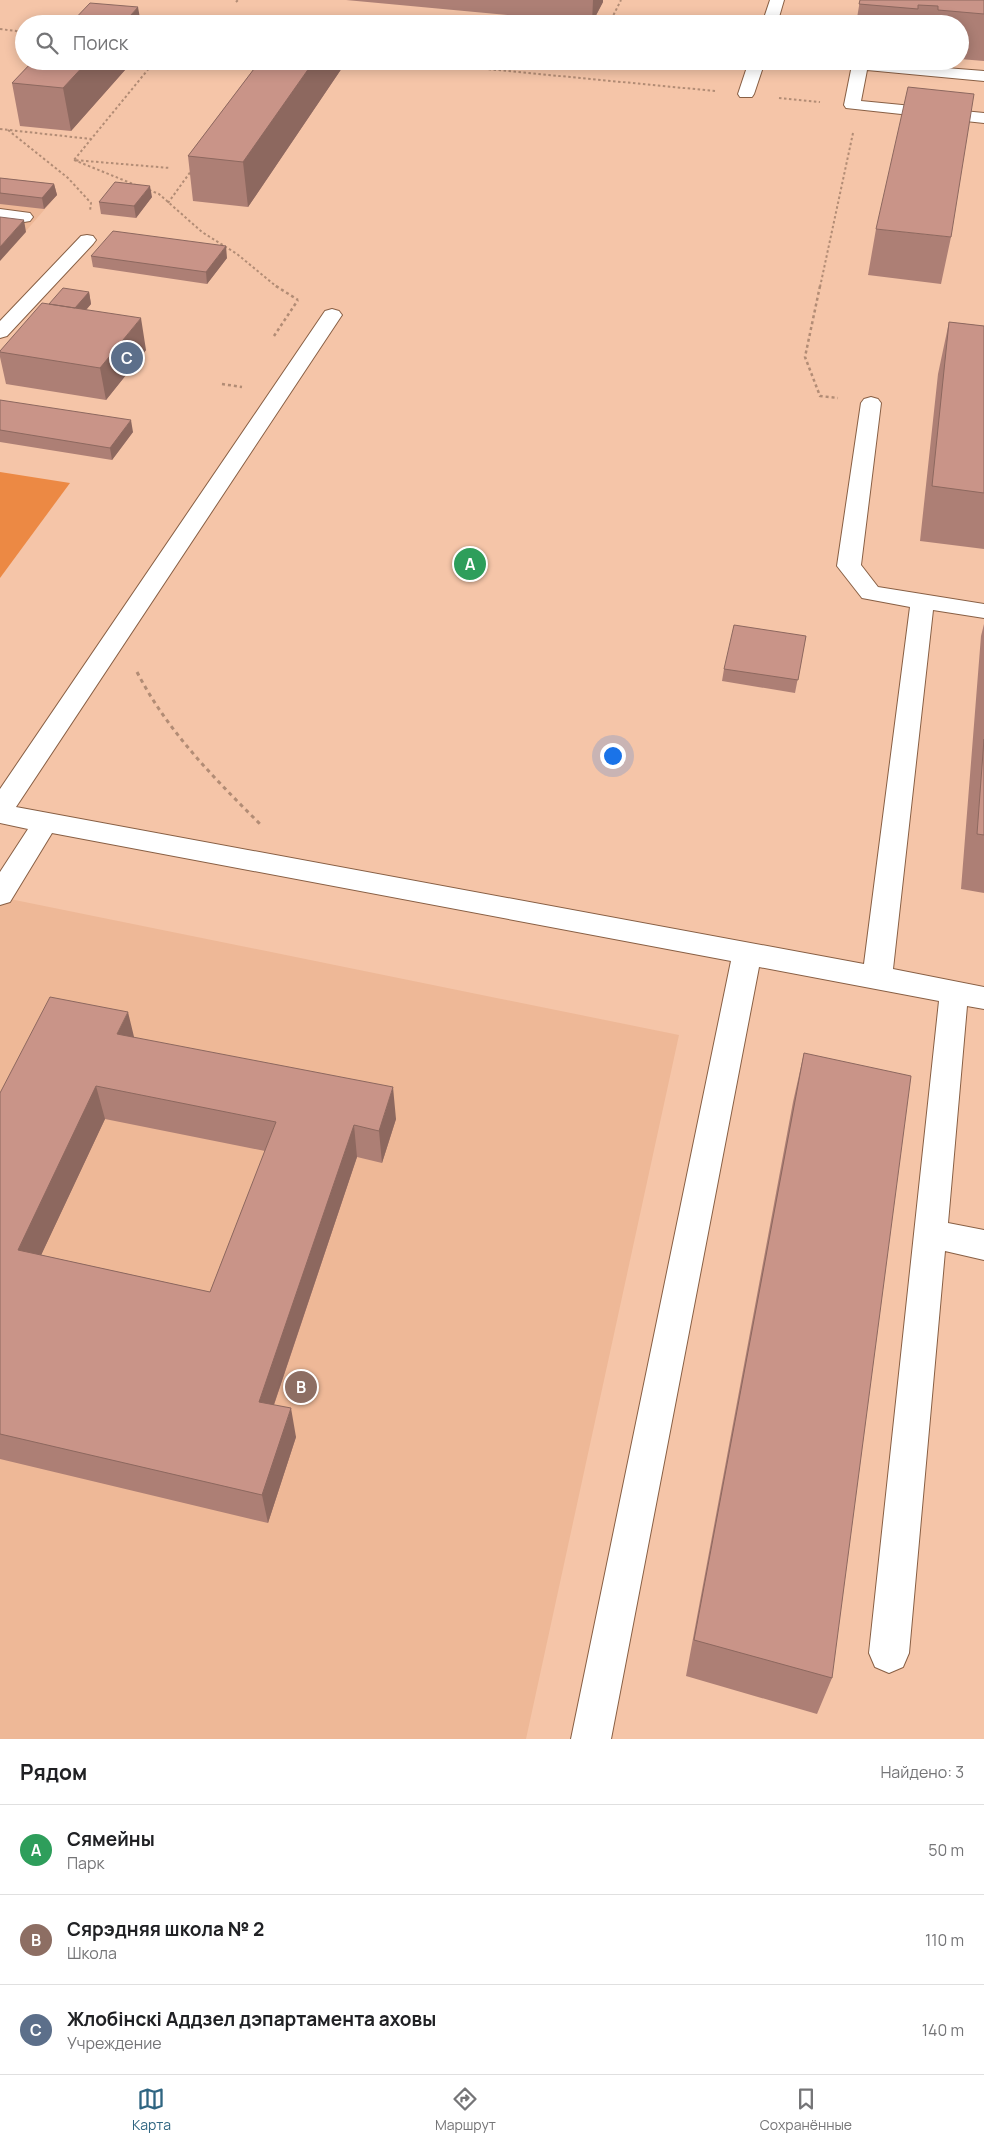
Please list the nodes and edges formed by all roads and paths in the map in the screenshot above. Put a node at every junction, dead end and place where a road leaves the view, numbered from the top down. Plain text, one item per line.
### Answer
1 (621, 0) edge
2 (777, 0) edge
3 (614, 15) edge
4 (772, 15) edge
5 (0, 30) edge
6 (15, 31) edge
7 (148, 70) edge
8 (497, 70) edge
9 (754, 70) edge
10 (859, 70) edge
11 (922, 70) edge
12 (984, 76) edge
13 (746, 94) junction
14 (852, 105) junction
15 (984, 118) edge
16 (0, 129) edge
17 (8, 130) junction
18 (92, 139) junction
19 (74, 160) junction
20 (170, 168) dead end
21 (191, 171) edge
22 (168, 203) junction
23 (0, 214) edge
24 (24, 217) dead end
25 (87, 240) joint
26 (332, 315) joint
27 (0, 332) edge
28 (871, 402) joint
29 (922, 601) junction
30 (984, 611) edge
31 (120, 632) junction
32 (0, 810) edge
33 (0, 814) edge
34 (45, 822) junction
35 (306, 870) junction
36 (0, 895) edge
37 (747, 954) junction
38 (877, 979) junction
39 (969, 996) edge
40 (930, 1234) junction
41 (984, 1245) edge
42 (888, 1653) dead end
43 (591, 1739) edge

1 - 3 path
2 - 4 street
5 - 6 path
7 - 18 path
8 - 13 path
9 - 13 street
10 - 14 street
11 - 12 street
13 - 14 path
14 - 15 street
14 - 28 path
16 - 17 path
17 - 18 path
17 - 25 path
18 - 19 path
19 - 20 path
19 - 22 path
21 - 22 path
22 - 26 path
23 - 24 street
25 - 27 street
26 - 31 street
28 - 29 street
29 - 30 street
29 - 38 street
31 - 32 street
31 - 35 path
33 - 34 street
34 - 35 street
34 - 36 street
35 - 37 street
37 - 38 street
37 - 43 street
38 - 39 street
39 - 40 street
40 - 41 street
40 - 42 street

